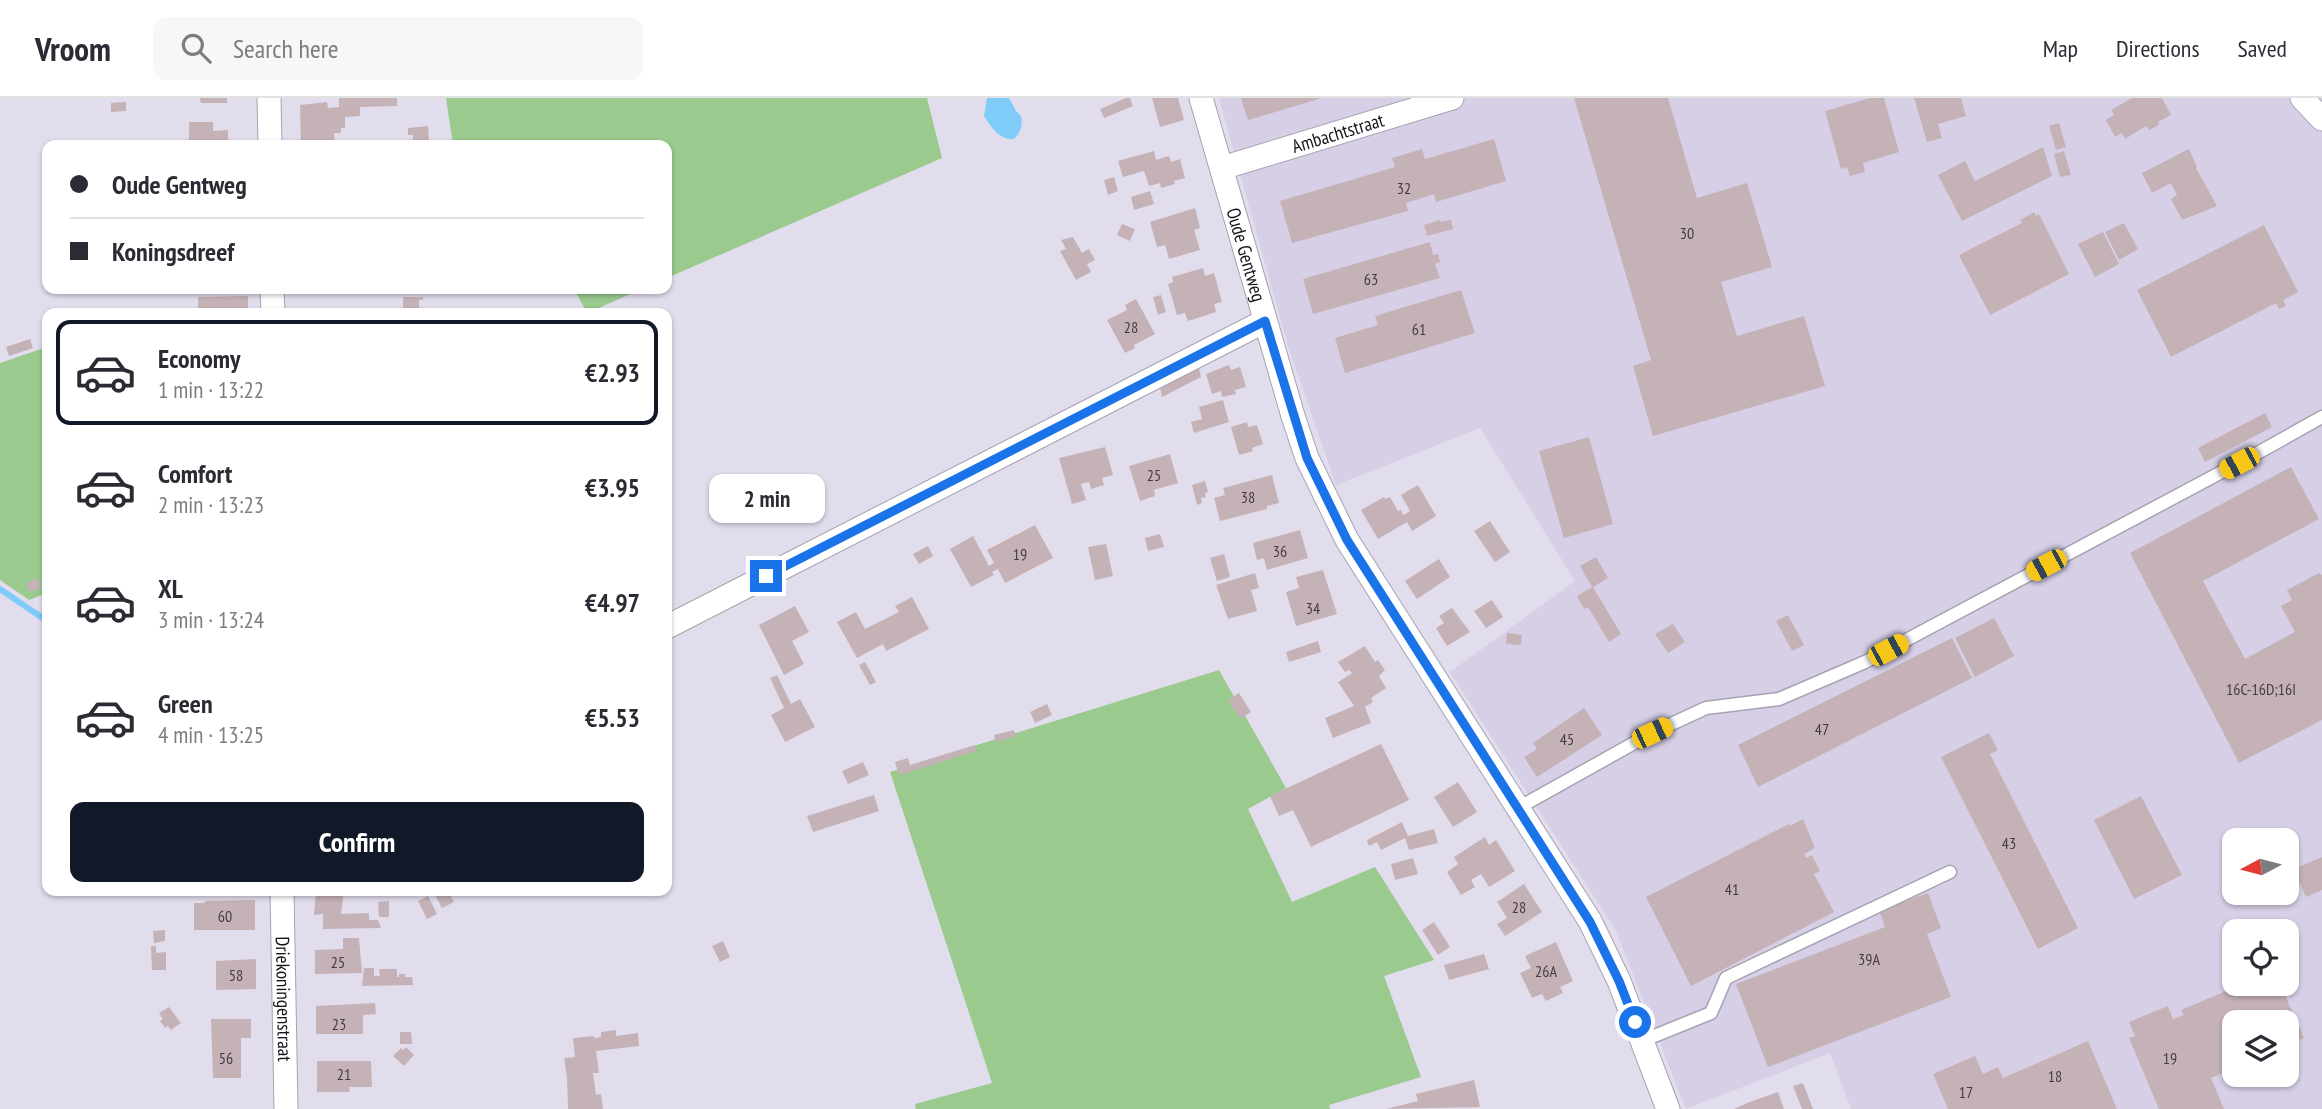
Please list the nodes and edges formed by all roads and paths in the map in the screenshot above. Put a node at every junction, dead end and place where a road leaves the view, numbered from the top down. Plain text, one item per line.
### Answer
1 (269, 98) edge
2 (1201, 98) edge
3 (1452, 98) edge
4 (2302, 98) edge
5 (2322, 119) edge
6 (270, 140) edge
7 (1222, 168) junction
8 (1265, 321) junction
9 (2322, 417) edge
10 (672, 624) edge
11 (1518, 808) junction
12 (1950, 872) dead end
13 (282, 896) edge
14 (1642, 1041) junction
15 (286, 1109) edge
16 (1668, 1109) edge

1 - 6 street
2 - 7 street, Oude Gentweg
3 - 7 street, Ambachtstraat
4 - 5 street
7 - 8 street, Oude Gentweg
8 - 10 street
8 - 11 street, Oude Gentweg
9 - 11 lane
11 - 14 street, Oude Gentweg
12 - 14 lane
13 - 15 street, Driekoningenstraat
14 - 16 street, Oude Gentweg

